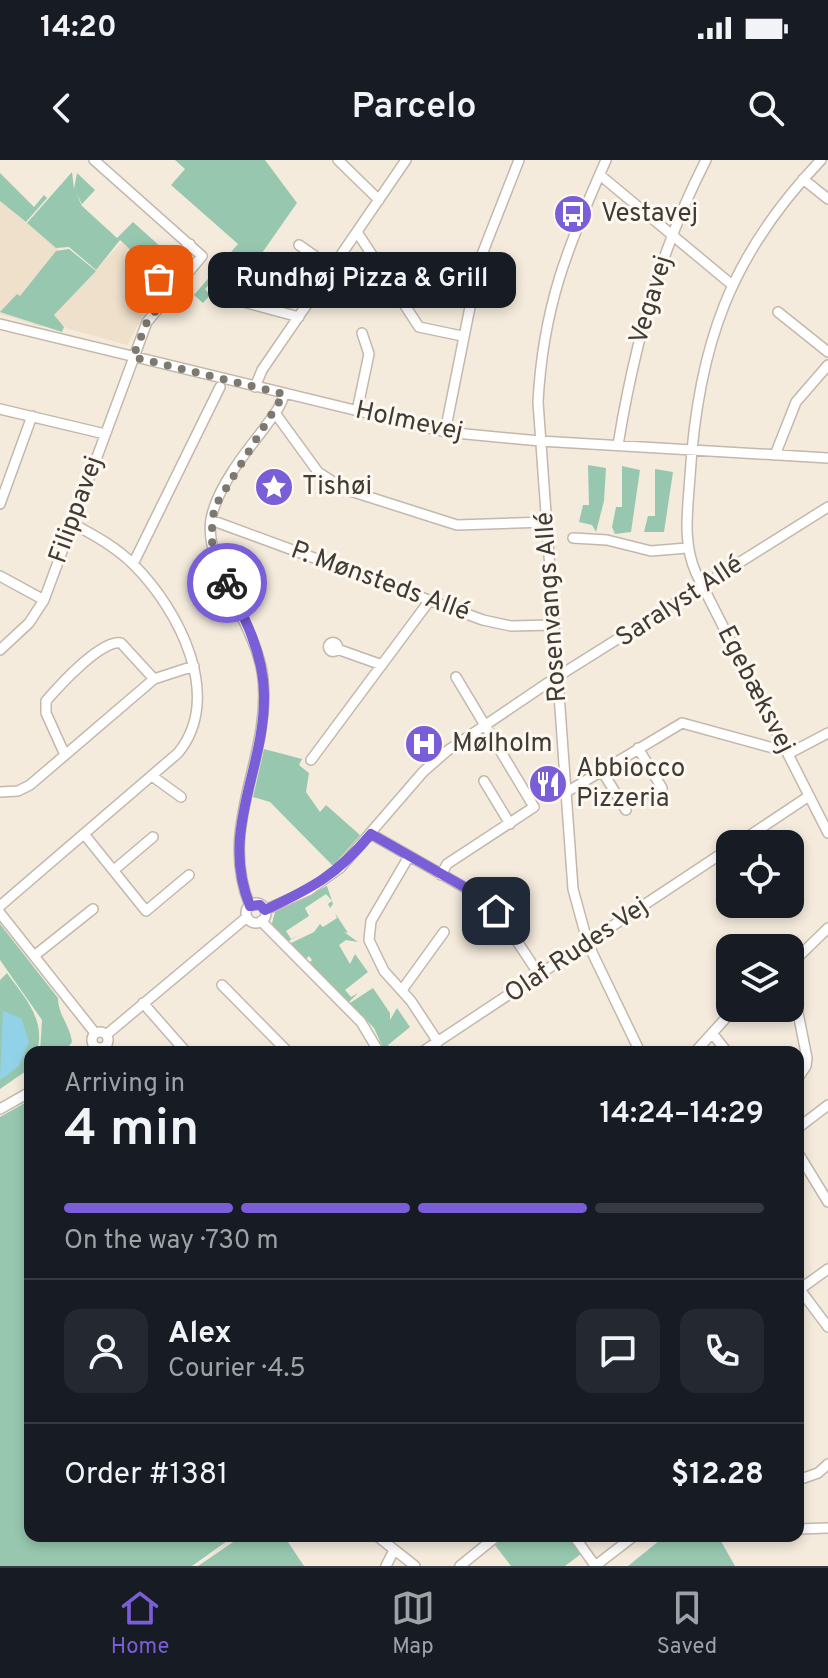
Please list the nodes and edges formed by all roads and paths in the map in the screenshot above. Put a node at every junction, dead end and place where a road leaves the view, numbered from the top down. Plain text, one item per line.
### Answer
1 (94, 160) edge
2 (338, 160) edge
3 (406, 160) edge
4 (519, 160) edge
5 (606, 160) edge
6 (706, 160) edge
7 (821, 160) edge
8 (600, 175) junction
9 (803, 179) junction
10 (828, 199) edge
11 (379, 200) junction
12 (357, 232) junction
13 (672, 235) junction
14 (190, 244) junction
15 (299, 245) dead end
16 (332, 268) junction
17 (731, 284) junction
18 (171, 291) junction
19 (236, 300) dead end
20 (778, 312) dead end
21 (299, 317) junction
22 (0, 324) edge
23 (362, 333) dead end
24 (462, 336) junction
25 (828, 352) edge
26 (133, 357) junction
27 (828, 365) edge
28 (220, 387) dead end
29 (255, 387) junction
30 (284, 394) junction
31 (0, 409) edge
32 (357, 411) junction
33 (275, 413) junction
34 (32, 416) junction
35 (445, 432) junction
36 (105, 434) junction
37 (540, 441) junction
38 (618, 445) junction
39 (691, 450) junction
40 (775, 455) junction
41 (828, 458) edge
42 (0, 504) edge
43 (828, 507) edge
44 (211, 520) junction
45 (546, 522) junction
46 (73, 524) junction
47 (573, 538) dead end
48 (687, 548) junction
49 (133, 564) junction
50 (0, 576) edge
51 (703, 587) junction
52 (44, 600) junction
53 (430, 600) junction
54 (553, 625) junction
55 (337, 649) dead end
56 (0, 650) edge
57 (382, 665) junction
58 (194, 666) junction
59 (456, 677) dead end
60 (154, 679) junction
61 (557, 685) junction
62 (487, 726) junction
63 (828, 733) edge
64 (638, 748) junction
65 (785, 750) junction
66 (65, 755) junction
67 (311, 760) dead end
68 (602, 771) junction
69 (152, 776) junction
70 (484, 781) dead end
71 (0, 792) edge
72 (565, 793) junction
73 (809, 796) junction
74 (181, 797) dead end
75 (653, 797) dead end
76 (626, 810) dead end
77 (510, 824) junction
78 (827, 829) edge
79 (758, 830) edge
80 (84, 834) junction
81 (371, 834) junction
82 (153, 837) dead end
83 (716, 857) edge
84 (408, 858) junction
85 (114, 870) junction
86 (189, 875) dead end
87 (441, 875) junction
88 (0, 906) edge
89 (250, 906) junction
90 (93, 909) dead end
91 (265, 910) junction
92 (0, 913) edge
93 (247, 917) junction
94 (261, 921) junction
95 (828, 928) edge
96 (444, 932) dead end
97 (588, 944) junction
98 (804, 951) edge
99 (34, 956) junction
100 (540, 976) junction
101 (222, 985) dead end
102 (402, 990) junction
103 (143, 1003) junction
104 (722, 1022) edge
105 (800, 1022) edge
106 (712, 1033) junction
107 (101, 1034) junction
108 (438, 1042) junction
109 (91, 1046) edge
110 (106, 1046) edge
111 (181, 1046) edge
112 (282, 1046) edge
113 (375, 1046) edge
114 (432, 1046) edge
115 (637, 1046) edge
116 (700, 1046) edge
117 (722, 1046) edge
118 (804, 1069) edge
119 (24, 1095) edge
120 (828, 1105) edge
121 (0, 1109) edge
122 (804, 1123) edge
123 (804, 1163) edge
124 (828, 1202) edge
125 (828, 1269) edge
126 (804, 1285) edge
127 (804, 1295) edge
128 (828, 1327) edge
129 (828, 1464) edge
130 (804, 1478) edge
131 (828, 1528) edge
132 (804, 1529) edge
133 (384, 1542) edge
134 (490, 1542) edge
135 (578, 1542) edge
136 (626, 1542) edge
137 (394, 1550) junction
138 (595, 1565) edge
139 (386, 1566) edge
140 (415, 1566) edge
141 (460, 1566) edge

1 - 14 street
2 - 11 street
3 - 11 street
4 - 24 street
5 - 8 street, Rosenvangs Allé
6 - 13 street, Vegavej
7 - 9 street, Egebæksvej
8 - 13 street
8 - 37 street, Rosenvangs Allé
9 - 10 street
9 - 17 street, Egebæksvej
11 - 12 street
12 - 16 street
12 - 24 street
13 - 17 street
13 - 38 street, Vegavej
14 - 18 street, Filippavej
14 - 18 street
15 - 16 street
16 - 21 street
17 - 39 street, Egebæksvej
18 - 26 street, Filippavej
19 - 21 street
20 - 25 street
21 - 29 street
22 - 26 street, Holmevej
23 - 32 street
24 - 35 street
26 - 29 street, Holmevej
26 - 36 street, Filippavej
27 - 40 street
28 - 49 street
29 - 30 street, Holmevej
30 - 32 street, Holmevej
30 - 33 street
31 - 34 street
32 - 35 street, Holmevej
33 - 44 street
33 - 45 street
34 - 36 street
34 - 42 street
35 - 37 street, Holmevej
36 - 46 street, Filippavej
37 - 38 street, Holmevej
37 - 45 street, Rosenvangs Allé
38 - 39 street, Holmevej
39 - 40 street, Holmevej
39 - 48 street, Egebæksvej
40 - 41 street, Holmevej
43 - 51 street, Saralyst Allé
44 - 53 street, P. Mønsteds Allé
44 - 89 street
45 - 54 street, Rosenvangs Allé
46 - 49 street
46 - 52 street, Filippavej
47 - 48 street
48 - 51 street, Egebæksvej
49 - 58 street
50 - 52 street
51 - 61 street, Saralyst Allé
51 - 65 street, Egebæksvej
52 - 56 street, Filippavej
53 - 54 street, P. Mønsteds Allé
53 - 57 street
54 - 61 street, Rosenvangs Allé
55 - 57 street
57 - 67 street
58 - 60 street
58 - 69 street
59 - 62 street
60 - 66 street
60 - 66 street
61 - 62 street, Saralyst Allé
61 - 72 street, Rosenvangs Allé
62 - 77 street
62 - 81 street, Saralyst Allé
63 - 65 street
64 - 65 street
64 - 68 street
64 - 75 street
65 - 73 street, Egebæksvej
66 - 71 street
68 - 72 street
68 - 76 street
69 - 74 street
69 - 80 street
70 - 77 street
72 - 97 street, Rosenvangs Allé
73 - 78 street, Egebæksvej
73 - 79 street
77 - 87 street
80 - 85 street
80 - 88 street
81 - 84 street
81 - 91 street, Saralyst Allé
82 - 85 street
83 - 97 street, Olaf Rudes Vej
84 - 87 street
84 - 102 street
85 - 86 street
87 - 100 street
89 - 91 street
89 - 93 street
90 - 99 street
91 - 94 street
92 - 99 street
93 - 94 street
93 - 103 street
94 - 113 street
95 - 98 street
96 - 102 street
97 - 100 street, Olaf Rudes Vej
97 - 115 street, Rosenvangs Allé
99 - 107 street
100 - 108 street, Olaf Rudes Vej
101 - 112 street
102 - 108 street
103 - 107 street
103 - 111 street
104 - 106 street
105 - 118 street
106 - 116 street
106 - 117 street
107 - 109 street
107 - 110 street
108 - 114 street, Olaf Rudes Vej
119 - 121 street
120 - 122 street
123 - 124 street
125 - 126 street
127 - 128 street
129 - 130 street
131 - 132 street
133 - 137 street
134 - 141 street
135 - 138 street
136 - 138 street
137 - 139 street
137 - 140 street

